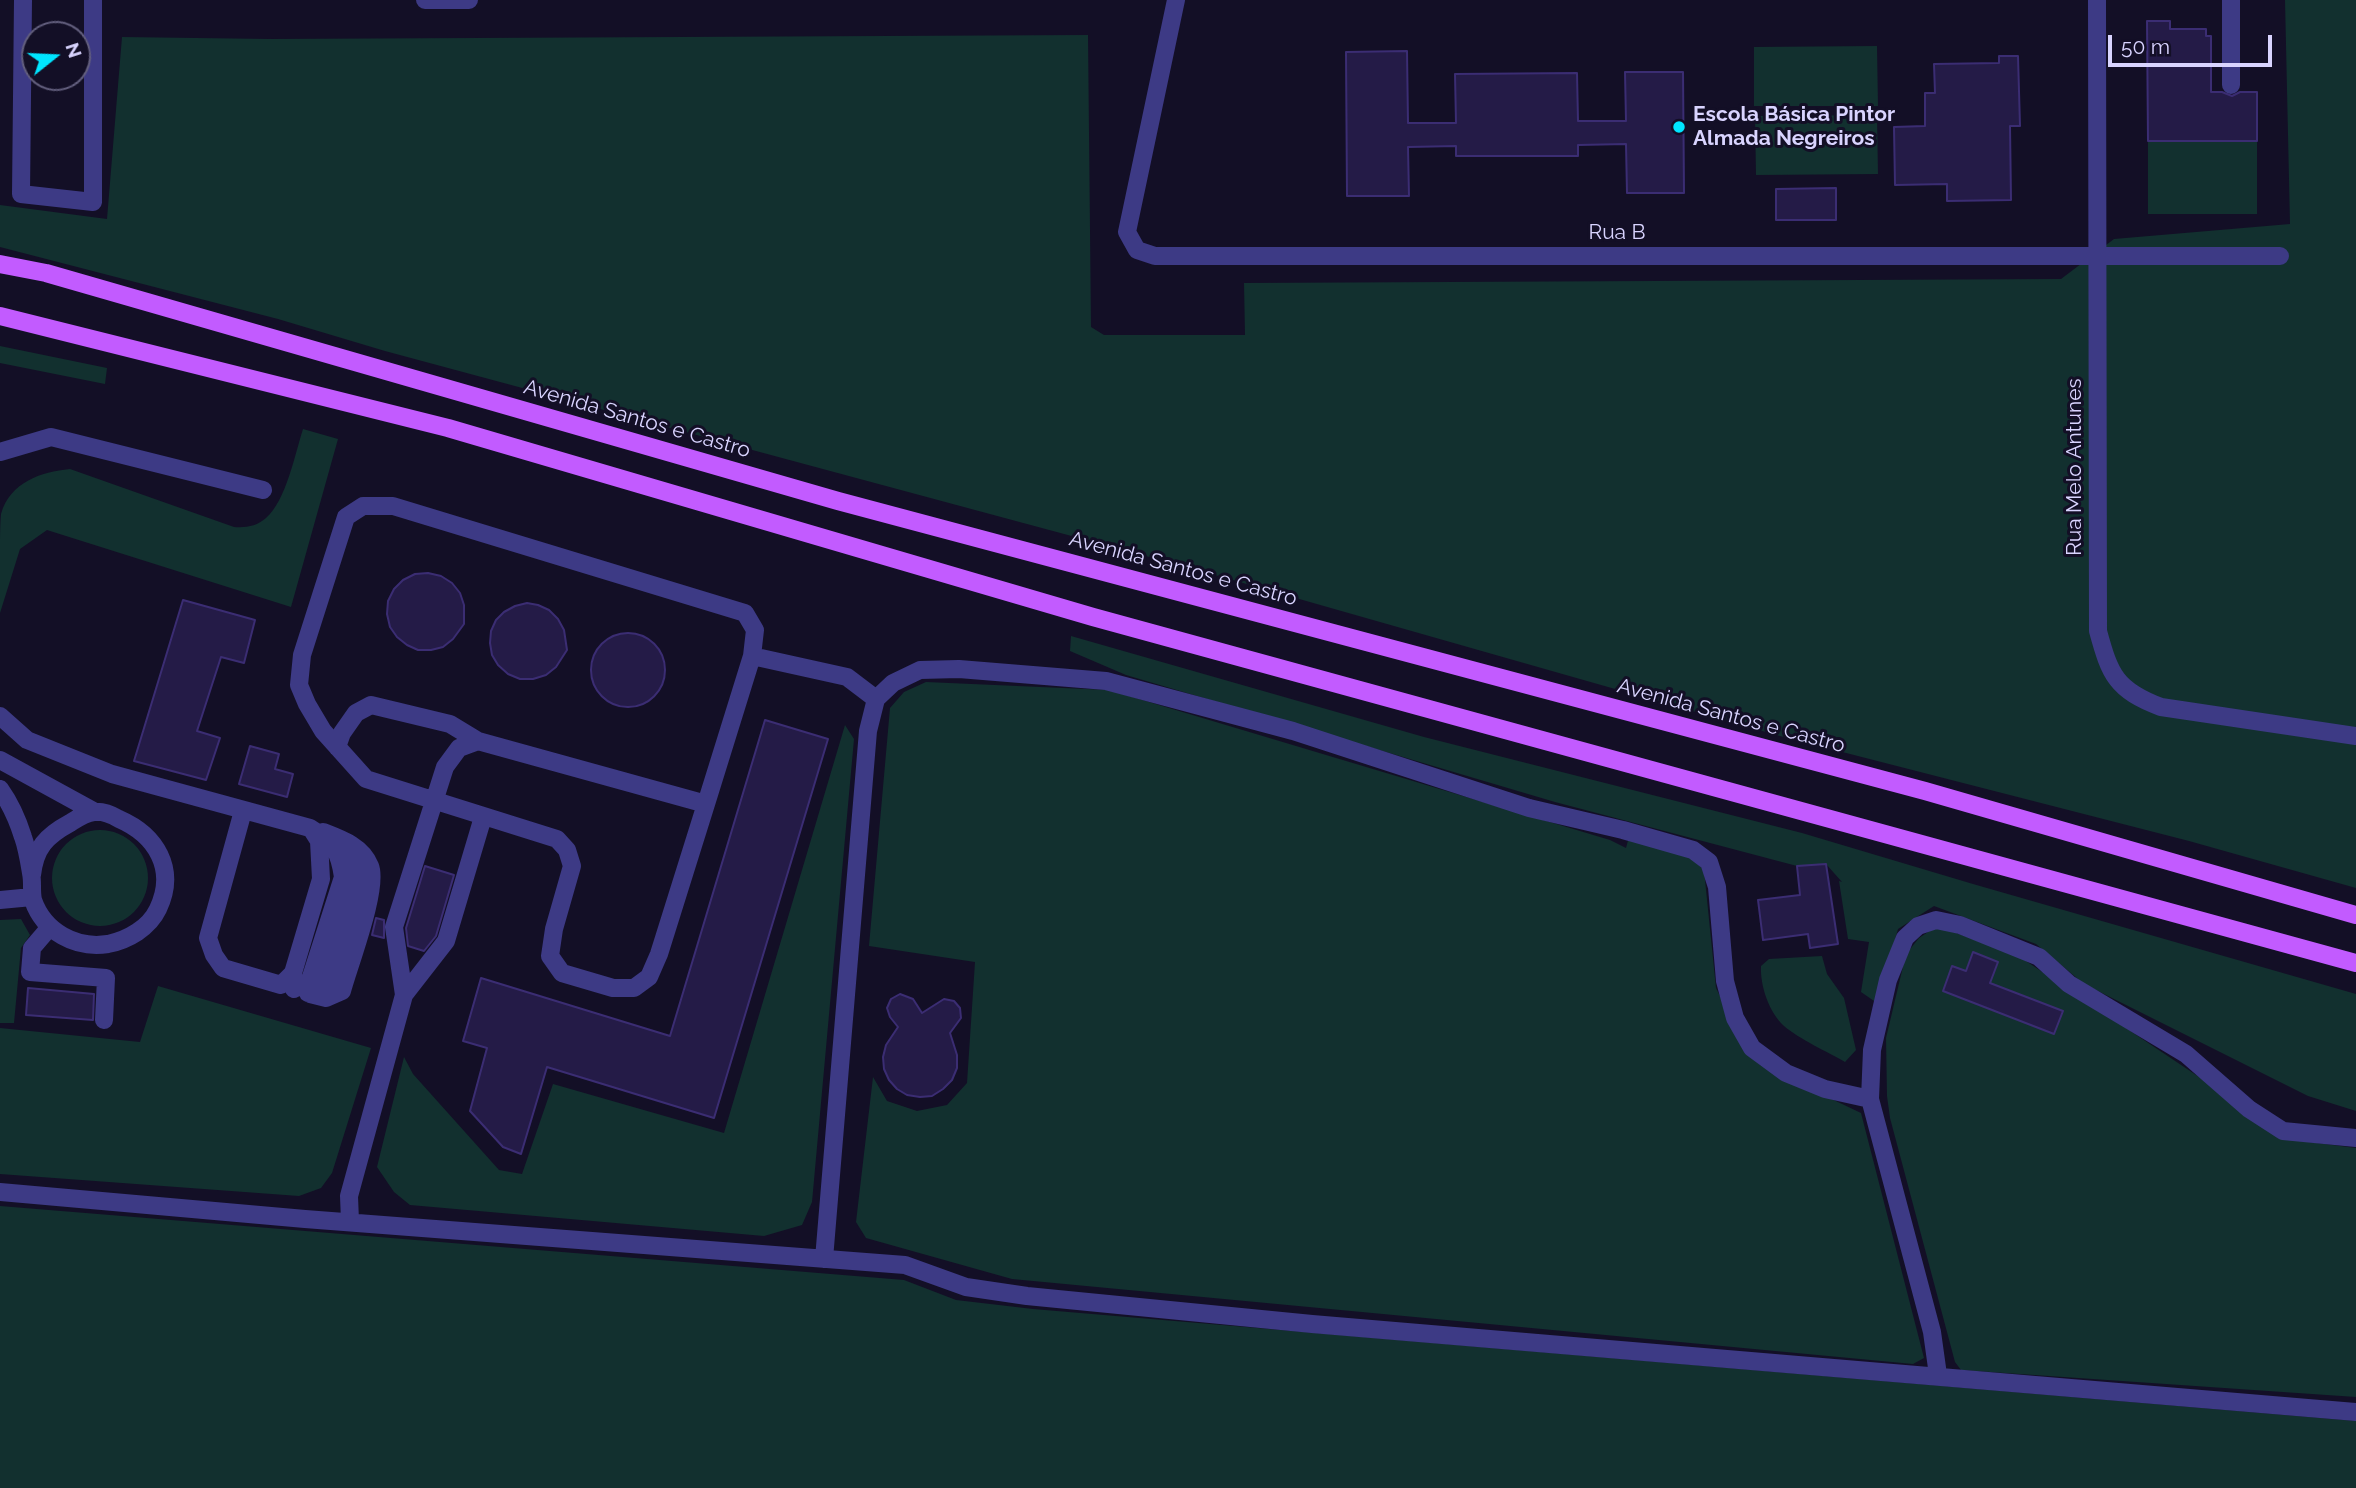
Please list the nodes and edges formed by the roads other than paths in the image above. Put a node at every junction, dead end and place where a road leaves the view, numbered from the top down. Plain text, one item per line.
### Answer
1 (23, 0) edge
2 (93, 0) edge
3 (425, 0) edge
4 (460, 0) edge
5 (469, 0) edge
6 (1176, 0) edge
7 (2097, 0) edge
8 (2231, 0) edge
9 (2231, 85) dead end
10 (2098, 255) junction
11 (2280, 256) dead end
12 (0, 264) edge
13 (0, 316) edge
14 (0, 452) edge
15 (263, 490) dead end
16 (752, 656) junction
17 (876, 699) junction
18 (0, 716) edge
19 (2356, 736) edge
20 (478, 741) junction
21 (337, 747) junction
22 (0, 760) edge
23 (0, 789) edge
24 (433, 801) junction
25 (706, 804) junction
26 (243, 811) junction
27 (95, 812) junction
28 (483, 817) junction
29 (310, 828) junction
30 (32, 875) junction
31 (32, 897) junction
32 (0, 900) edge
33 (2356, 915) edge
34 (50, 927) junction
35 (2356, 963) edge
36 (295, 989) junction
37 (404, 995) junction
38 (104, 1020) dead end
39 (1870, 1099) junction
40 (2356, 1138) edge
41 (0, 1192) edge
42 (350, 1221) junction
43 (824, 1259) junction
44 (1938, 1375) junction
45 (2356, 1412) edge

1 - 2 street
3 - 4 street
4 - 5 street
6 - 10 street, Rua B
7 - 10 street, Rua Melo Antunes
8 - 9 street
10 - 11 street, Rua B
10 - 19 street, Rua Melo Antunes
12 - 33 main road, Avenida Santos e Castro
13 - 35 main road
14 - 15 street
16 - 17 street
16 - 21 street
16 - 25 street
17 - 39 street
17 - 43 street
18 - 26 street
20 - 21 street
20 - 24 street
20 - 25 street
21 - 24 street
22 - 27 street
23 - 30 street
24 - 28 street
24 - 37 street
25 - 28 street
26 - 29 street
26 - 36 street
27 - 30 street
27 - 34 street
28 - 37 street
29 - 36 street
29 - 36 street
30 - 31 street
31 - 32 street
31 - 34 street
34 - 38 street
37 - 42 street
39 - 40 street
39 - 44 street
41 - 42 street
42 - 43 street
43 - 44 street
44 - 45 street

